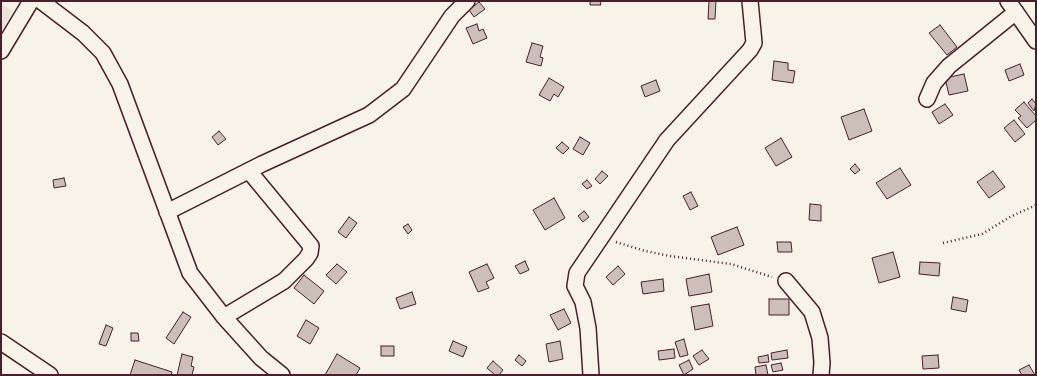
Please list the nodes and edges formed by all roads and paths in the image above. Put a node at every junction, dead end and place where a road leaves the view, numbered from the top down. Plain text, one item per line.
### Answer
1 (31, 1) edge
2 (41, 1) edge
3 (467, 1) edge
4 (750, 1) edge
5 (1012, 6) edge
6 (1036, 41) edge
7 (1, 51) edge
8 (927, 99) dead end
9 (249, 171) junction
10 (1036, 205) edge
11 (167, 212) junction
12 (601, 237) junction
13 (943, 243) dead end
14 (786, 281) joint
15 (224, 317) junction
16 (1, 342) edge
17 (50, 375) edge
18 (282, 375) edge
19 (591, 375) edge
20 (821, 375) edge

1 - 7 street
2 - 11 street
3 - 9 street
4 - 12 street
5 - 6 street
5 - 8 street
9 - 11 street
9 - 15 street
10 - 13 path
11 - 15 street
12 - 14 path
12 - 19 street
14 - 20 street
15 - 18 street
16 - 17 street

